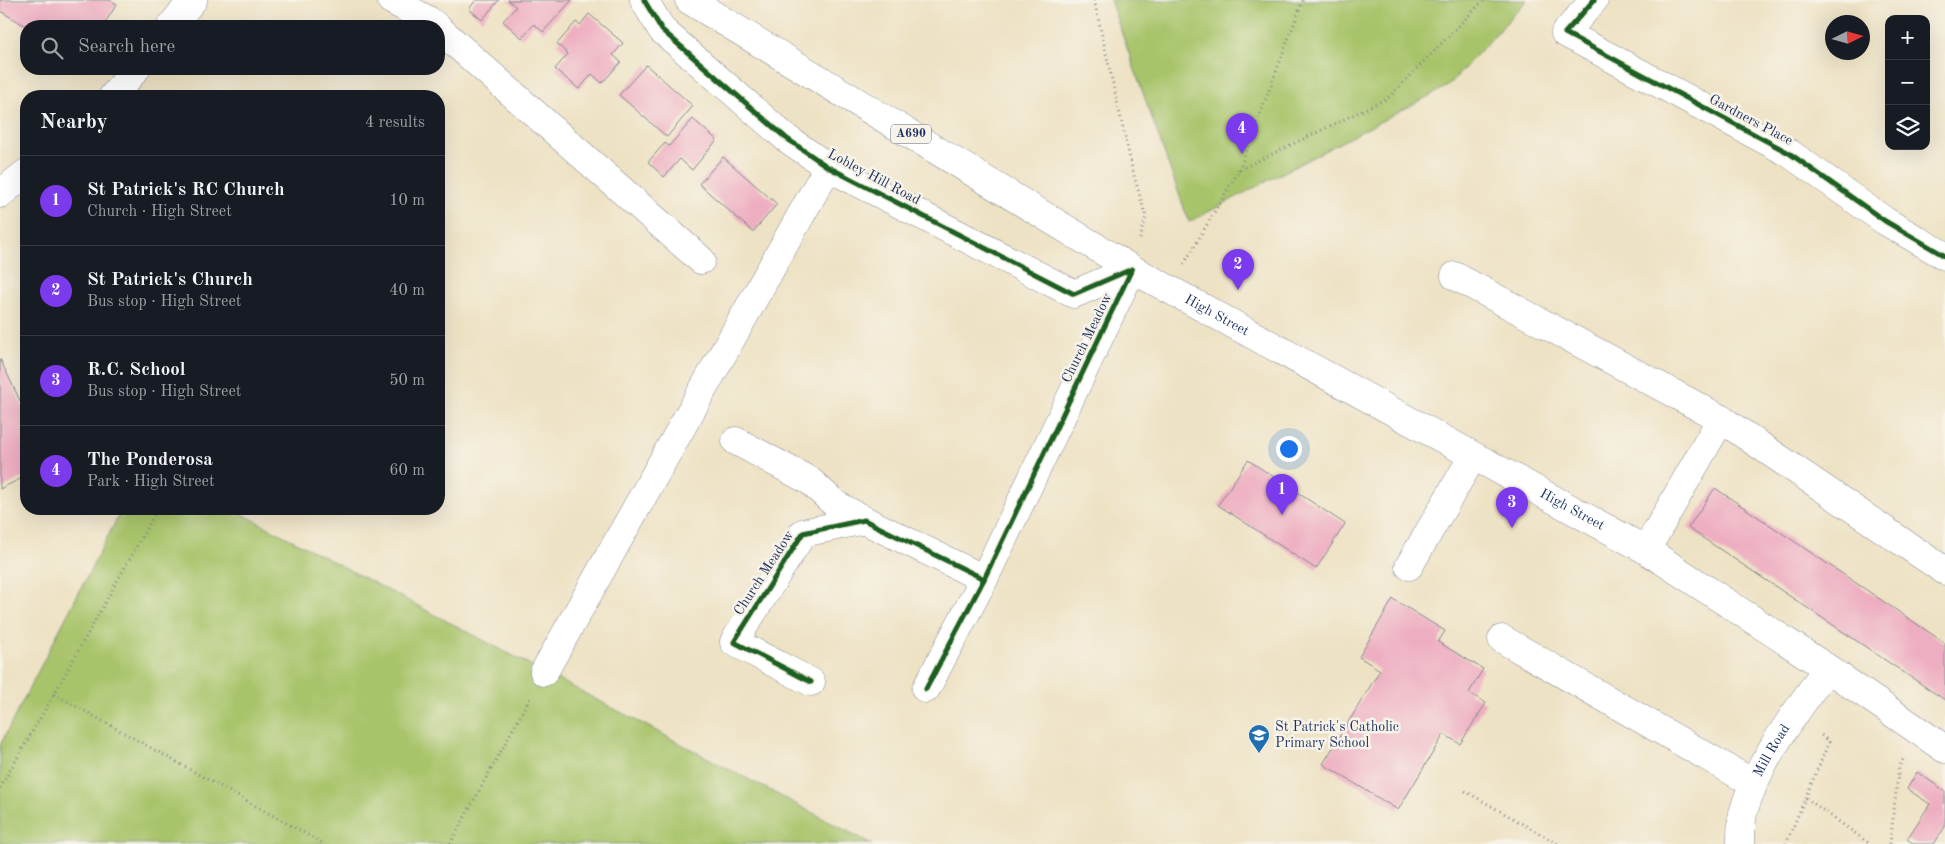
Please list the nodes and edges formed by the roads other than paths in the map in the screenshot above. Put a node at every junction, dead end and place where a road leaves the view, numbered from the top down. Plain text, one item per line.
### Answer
1 (193, 0) edge
2 (392, 0) edge
3 (644, 0) edge
4 (689, 0) edge
5 (1594, 0) edge
6 (176, 20) edge
7 (428, 20) edge
8 (445, 34) edge
9 (131, 75) edge
10 (118, 90) edge
11 (828, 167) junction
12 (20, 179) edge
13 (0, 194) edge
14 (1945, 256) edge
15 (701, 260) dead end
16 (1132, 269) junction
17 (1455, 276) dead end
18 (1721, 419) junction
19 (736, 441) dead end
20 (1473, 456) junction
21 (864, 520) junction
22 (1646, 550) junction
23 (1409, 566) dead end
24 (1945, 571) edge
25 (984, 578) junction
26 (1502, 639) dead end
27 (1827, 668) junction
28 (544, 672) road end
29 (811, 682) dead end
30 (926, 689) dead end
31 (1945, 749) edge
32 (1753, 783) junction
33 (1741, 844) edge

1 - 6 street
2 - 7 street
3 - 11 street, Lobley Hill Road
4 - 16 street, A690
5 - 14 street, Gardners Place
8 - 15 street
9 - 10 street
11 - 16 street, Lobley Hill Road
11 - 28 street
12 - 13 street
16 - 20 street, High Street / A690
16 - 25 street, Church Meadow
17 - 18 street
18 - 22 street
18 - 24 street
19 - 21 street
20 - 22 street, High Street / A690
20 - 23 street
21 - 25 street
21 - 29 street, Church Meadow
22 - 27 street, High Street / A690
25 - 30 street, Church Meadow
26 - 32 street
27 - 31 street, High Street / A690
27 - 32 street, Mill Road
32 - 33 street, Mill Road

